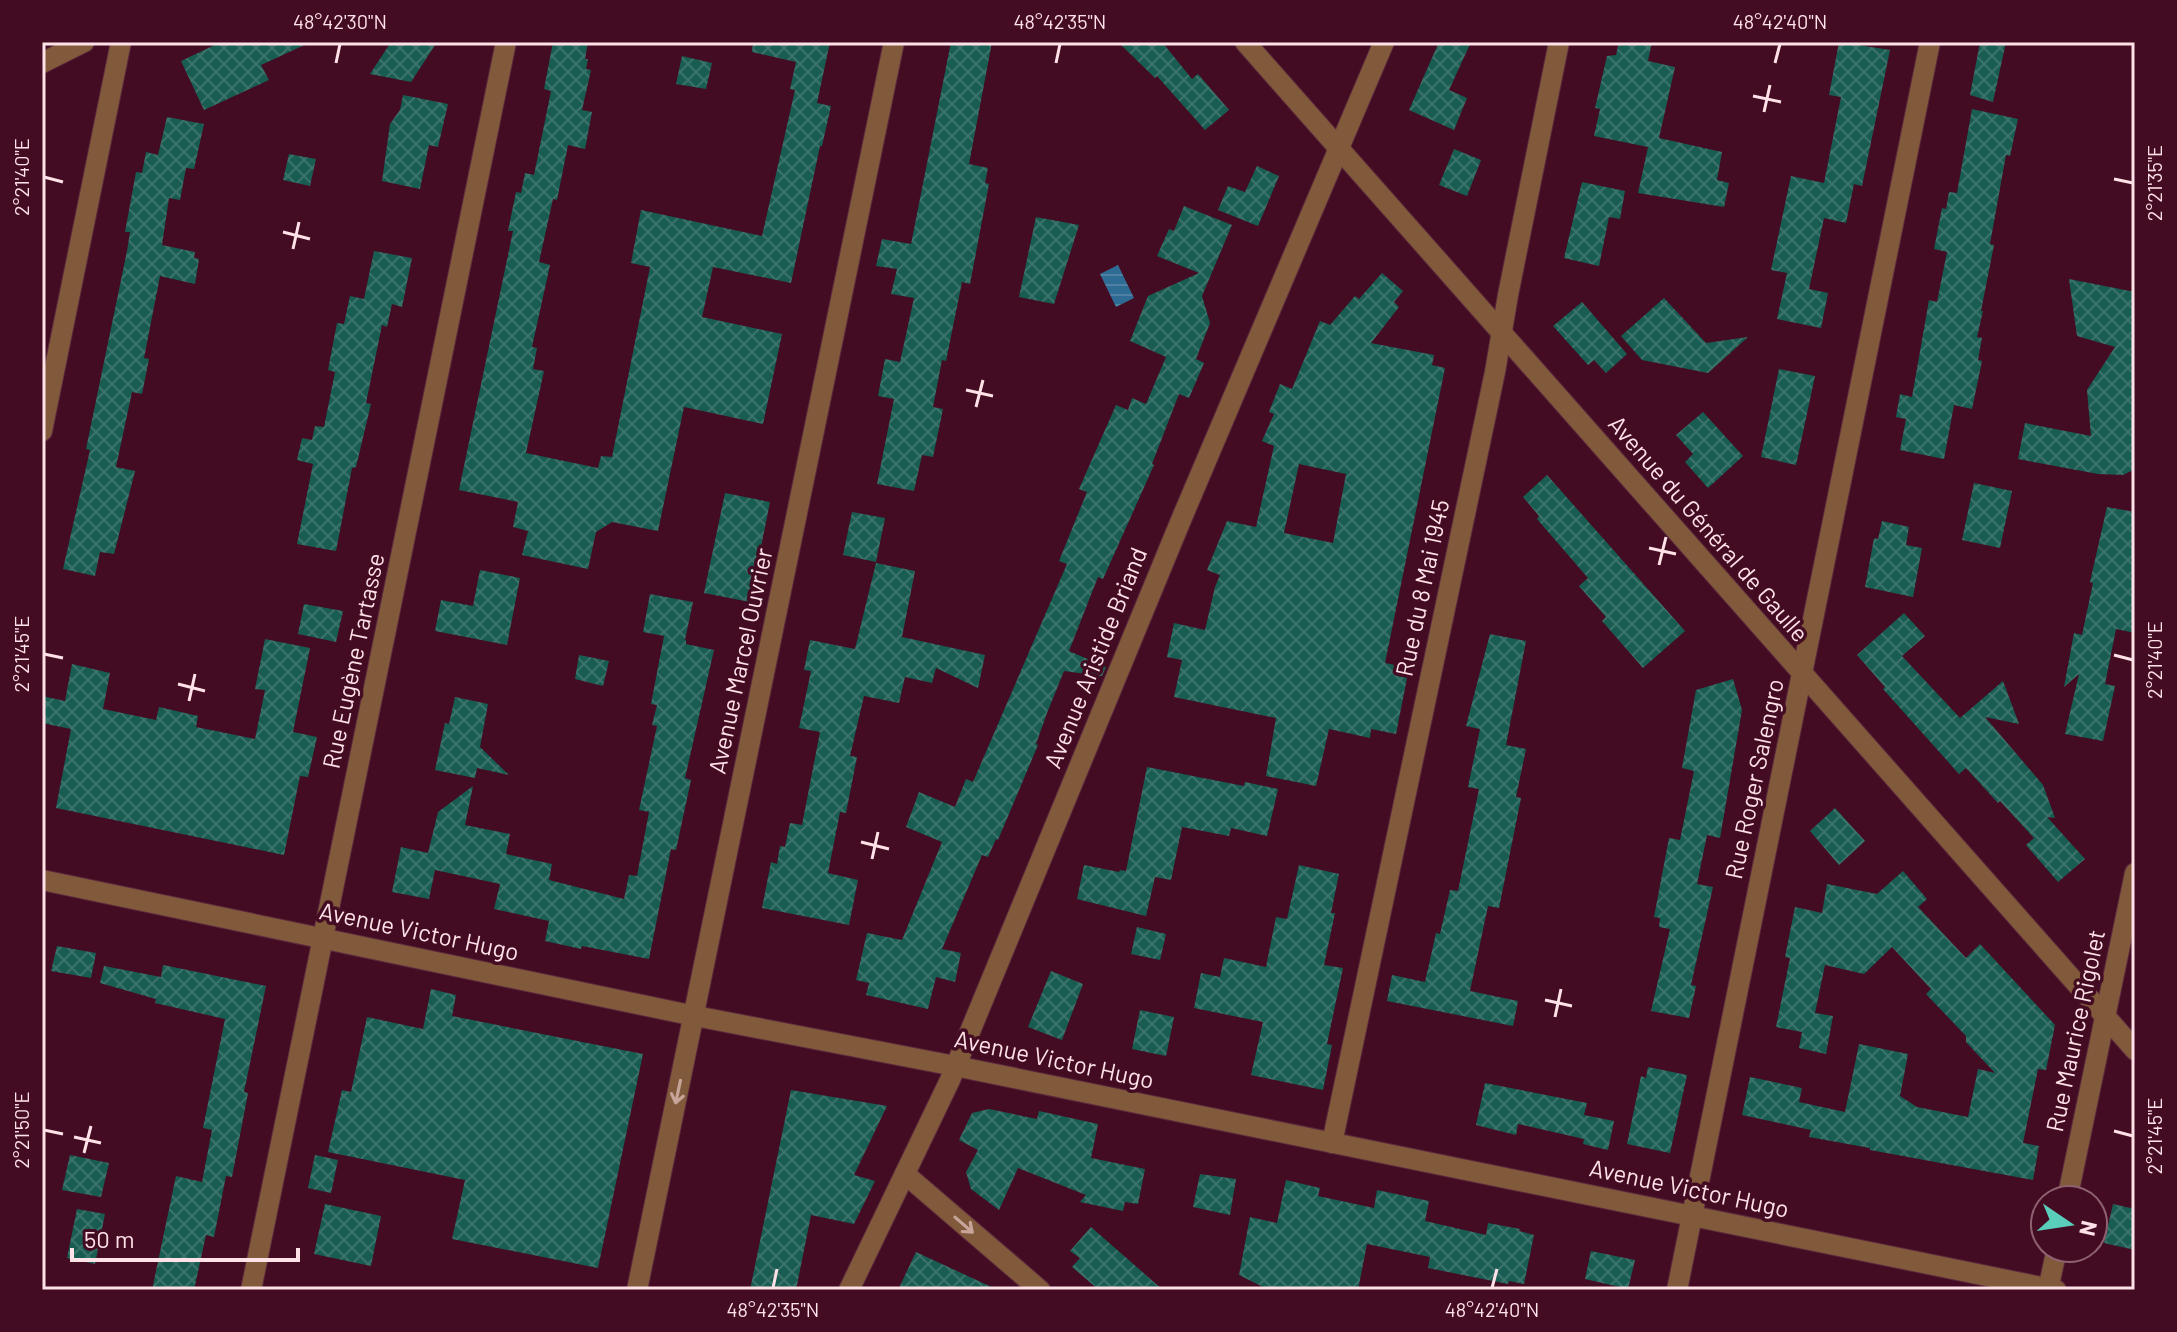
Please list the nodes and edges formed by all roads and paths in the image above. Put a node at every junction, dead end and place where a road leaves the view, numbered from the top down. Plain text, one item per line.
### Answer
1 (84, 42) edge
2 (121, 42) edge
3 (506, 42) edge
4 (894, 42) edge
5 (1245, 42) edge
6 (1384, 42) edge
7 (1559, 42) edge
8 (1930, 42) edge
9 (42, 63) edge
10 (1339, 150) junction
11 (1501, 333) junction
12 (42, 431) edge
13 (1803, 676) junction
14 (2135, 873) edge
15 (42, 880) edge
16 (323, 939) junction
17 (695, 1016) junction
18 (2106, 1017) junction
19 (2135, 1050) edge
20 (955, 1066) junction
21 (1332, 1143) junction
22 (905, 1174) junction
23 (2070, 1184) edge
24 (1692, 1216) junction
25 (2055, 1264) edge
26 (2051, 1289) edge
27 (251, 1290) edge
28 (637, 1290) edge
29 (849, 1290) edge
30 (1040, 1290) edge
31 (1677, 1290) edge

1 - 9 street
2 - 12 street
3 - 16 street, Rue Eugène Tartasse
4 - 17 street, Avenue Marcel Ouvrier
5 - 10 street, Avenue du Général de Gaulle
6 - 10 street, Avenue Aristide Briand
7 - 11 street, Rue du 8 Mai 1945
8 - 13 street, Rue Roger Salengro
10 - 11 street, Avenue du Général de Gaulle
10 - 20 street, Avenue Aristide Briand
11 - 13 street, Avenue du Général de Gaulle
11 - 21 street, Rue du 8 Mai 1945
13 - 18 street, Avenue du Général de Gaulle
13 - 24 street, Rue Roger Salengro
14 - 18 street, Rue Maurice Rigolet
15 - 16 street, Avenue Victor Hugo
16 - 17 street, Avenue Victor Hugo
16 - 27 street, Rue Eugène Tartasse
17 - 20 street, Avenue Victor Hugo
17 -> 28 street, Avenue Marcel Ouvrier
18 - 19 street, Avenue du Général de Gaulle
18 - 23 street, Rue Maurice Rigolet
20 - 21 street, Avenue Victor Hugo
20 - 22 street, Avenue Aristide Briand
21 - 24 street, Avenue Victor Hugo
22 - 29 street, Avenue Aristide Briand
22 -> 30 street
24 - 26 street, Avenue Victor Hugo
24 - 31 street, Rue Roger Salengro
25 - 26 street

